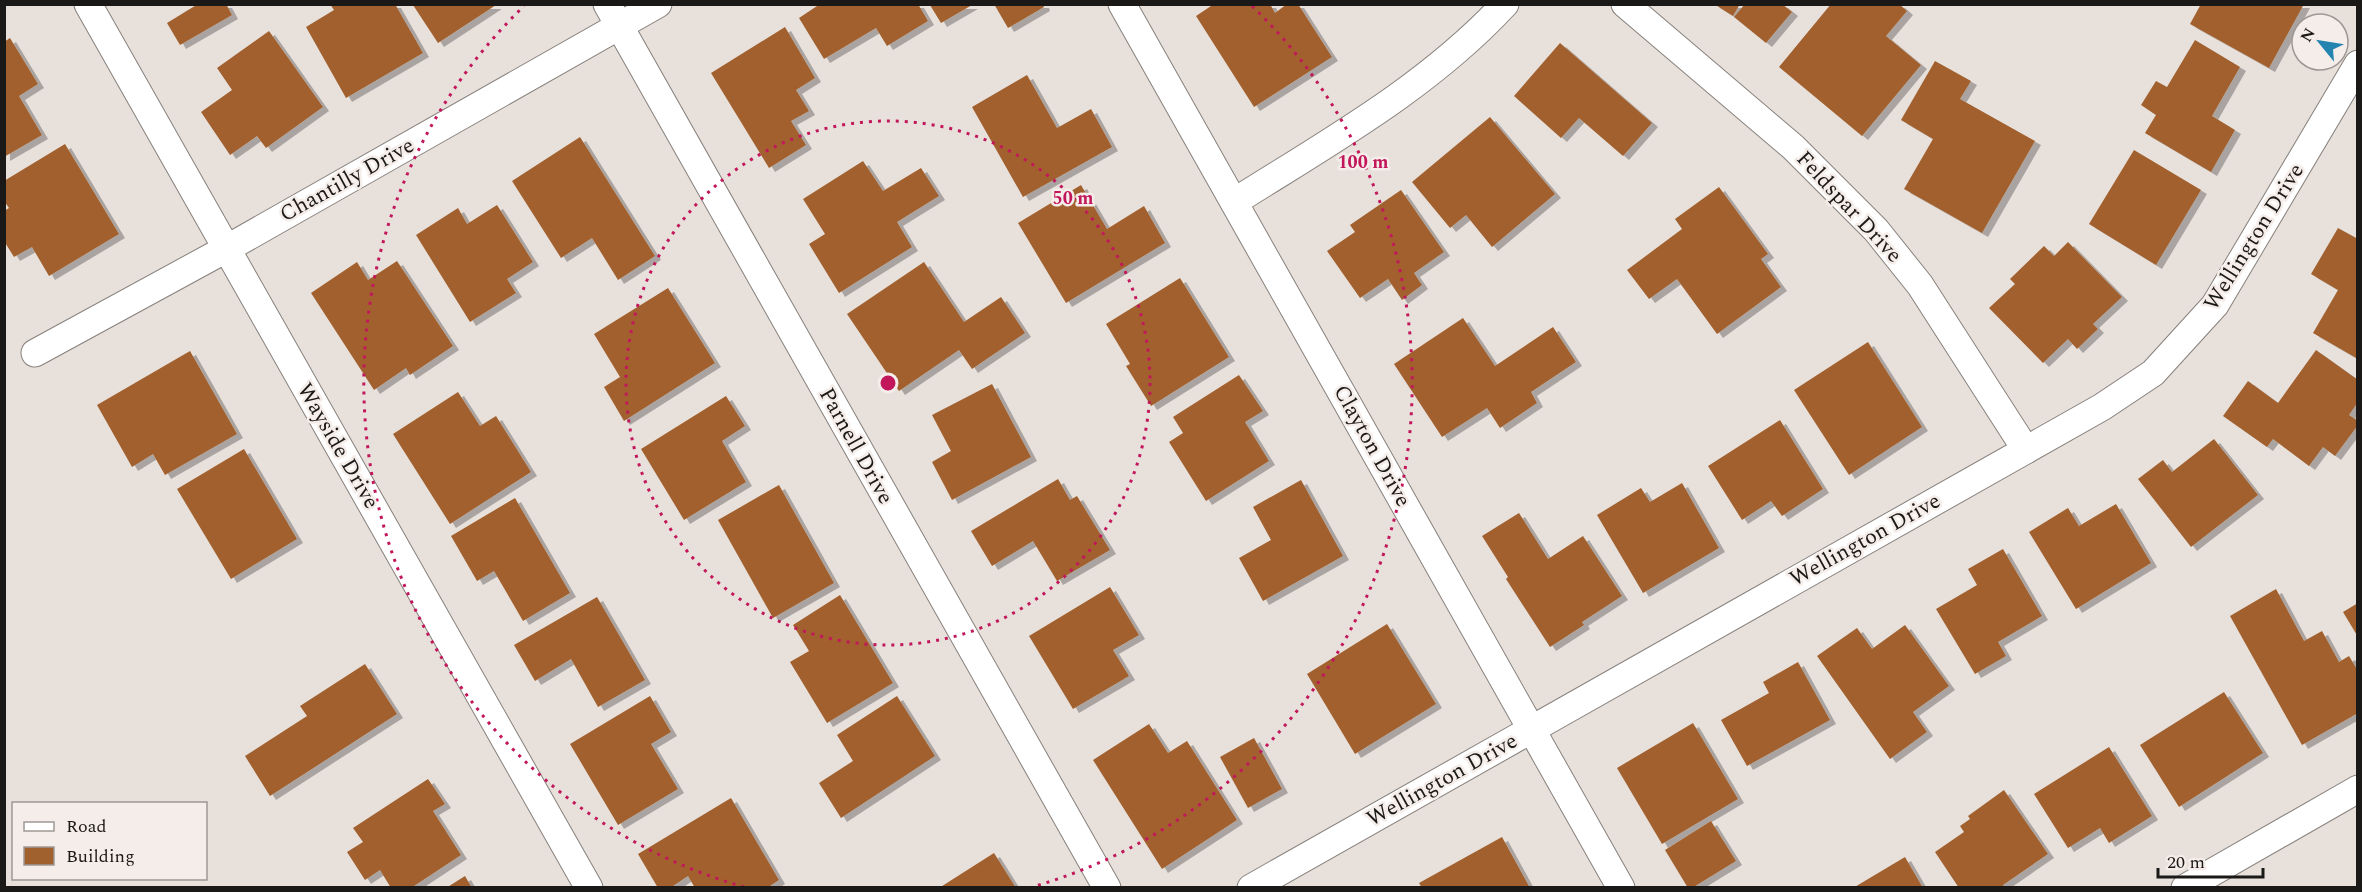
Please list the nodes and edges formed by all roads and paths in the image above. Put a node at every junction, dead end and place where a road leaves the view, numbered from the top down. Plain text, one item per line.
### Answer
1 (88, 4) edge
2 (658, 4) edge
3 (1122, 4) edge
4 (1505, 4) edge
5 (1625, 4) edge
6 (613, 15) edge
7 (2358, 64) edge
8 (1234, 202) junction
9 (226, 249) junction
10 (36, 353) dead end
11 (2026, 450) junction
12 (1532, 729) junction
13 (2358, 789) edge
14 (589, 888) edge
15 (1107, 888) edge
16 (1251, 888) edge
17 (1621, 888) edge
18 (2186, 888) edge

1 - 9 street, Wayside Drive
2 - 6 street, Chantilly Drive
3 - 8 street, Clayton Drive
4 - 8 street
5 - 11 street, Feldspar Drive
6 - 9 street, Chantilly Drive
6 - 15 street, Parnell Drive
7 - 11 street, Wellington Drive
8 - 12 street, Clayton Drive
9 - 10 street, Chantilly Drive
9 - 14 street, Wayside Drive
11 - 12 street, Wellington Drive
12 - 16 street, Wellington Drive
12 - 17 street, Clayton Drive
13 - 18 street

